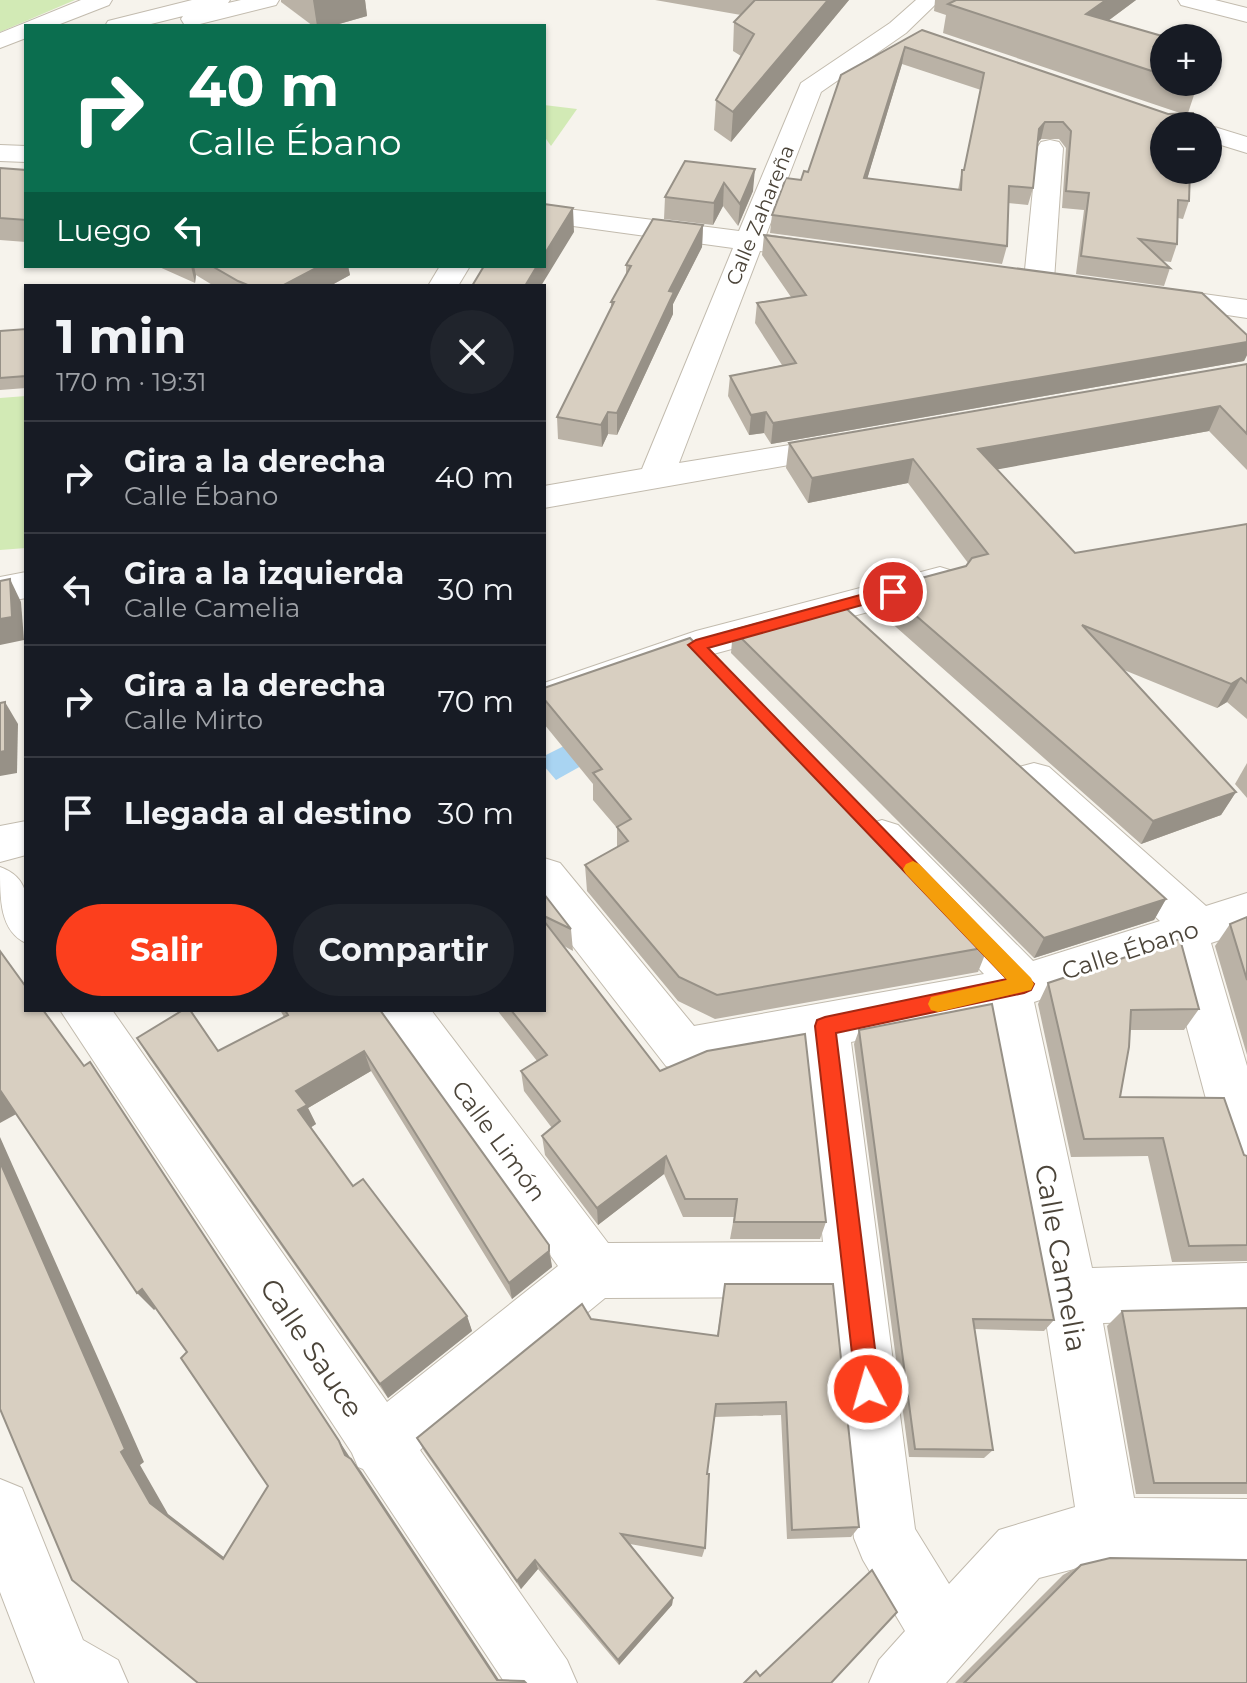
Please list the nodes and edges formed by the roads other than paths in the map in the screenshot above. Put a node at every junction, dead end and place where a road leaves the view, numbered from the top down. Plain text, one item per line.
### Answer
1 (101, 0) edge
2 (219, 0) edge
3 (268, 0) edge
4 (891, 0) edge
5 (1189, 0) edge
6 (926, 3) edge
7 (1247, 15) edge
8 (67, 19) edge
9 (44, 24) edge
10 (124, 24) edge
11 (175, 24) edge
12 (898, 28) junction
13 (24, 31) edge
14 (927, 38) edge
15 (0, 41) edge
16 (24, 49) edge
17 (0, 55) edge
18 (1222, 137) edge
19 (1247, 145) edge
20 (1050, 148) dead end
21 (0, 153) edge
22 (24, 154) edge
23 (546, 214) edge
24 (750, 241) junction
25 (857, 255) edge
26 (1009, 276) edge
27 (1039, 280) junction
28 (1069, 284) edge
29 (1128, 293) edge
30 (1247, 309) edge
31 (873, 441) edge
32 (655, 480) junction
33 (546, 497) edge
34 (945, 579) edge
35 (24, 585) edge
36 (0, 590) edge
37 (841, 604) junction
38 (876, 636) edge
39 (696, 645) junction
40 (729, 679) edge
41 (546, 697) edge
42 (1003, 751) edge
43 (849, 804) edge
44 (24, 838) edge
45 (0, 844) edge
46 (546, 879) edge
47 (0, 886) edge
48 (1247, 912) edge
49 (24, 921) edge
50 (1192, 931) junction
51 (1016, 987) junction
52 (85, 1012) edge
53 (404, 1012) edge
54 (825, 1026) junction
55 (1247, 1155) edge
56 (855, 1269) junction
57 (595, 1271) junction
58 (1247, 1291) edge
59 (1070, 1296) junction
60 (379, 1446) junction
61 (0, 1510) edge
62 (1109, 1529) junction
63 (1247, 1530) edge
64 (945, 1636) junction
65 (66, 1676) edge
66 (544, 1683) edge
67 (902, 1683) edge

1 - 8 street
2 - 10 street
3 - 11 street
4 - 6 street
5 - 7 street
6 - 12 street, Calle Zahareña
8 - 9 street
12 - 14 street
12 - 24 street, Calle Zahareña
13 - 15 street
16 - 17 street
18 - 19 street
20 - 27 street
21 - 22 street
23 - 24 street
24 - 25 street
24 - 32 street, Calle Zahareña
26 - 27 street
27 - 28 street
29 - 30 street
31 - 32 street
32 - 33 street
34 - 37 street
35 - 36 street
37 - 38 street
37 - 39 street
39 - 40 street
39 - 41 street
42 - 50 street
43 - 51 street
44 - 45 street
46 - 54 street, Calle Ébano
47 - 49 street
48 - 50 street, Calle Ébano
50 - 51 street, Calle Ébano
50 - 55 street
51 - 54 street, Calle Ébano
51 - 59 street, Calle Camelia
52 - 60 street, Calle Sauce
53 - 57 street, Calle Limón
54 - 56 street
56 - 57 street
56 - 64 street
57 - 60 street
58 - 59 street
59 - 62 street, Calle Camelia
60 - 66 street, Calle Sauce
61 - 65 street
62 - 63 street
62 - 64 street
64 - 67 street

